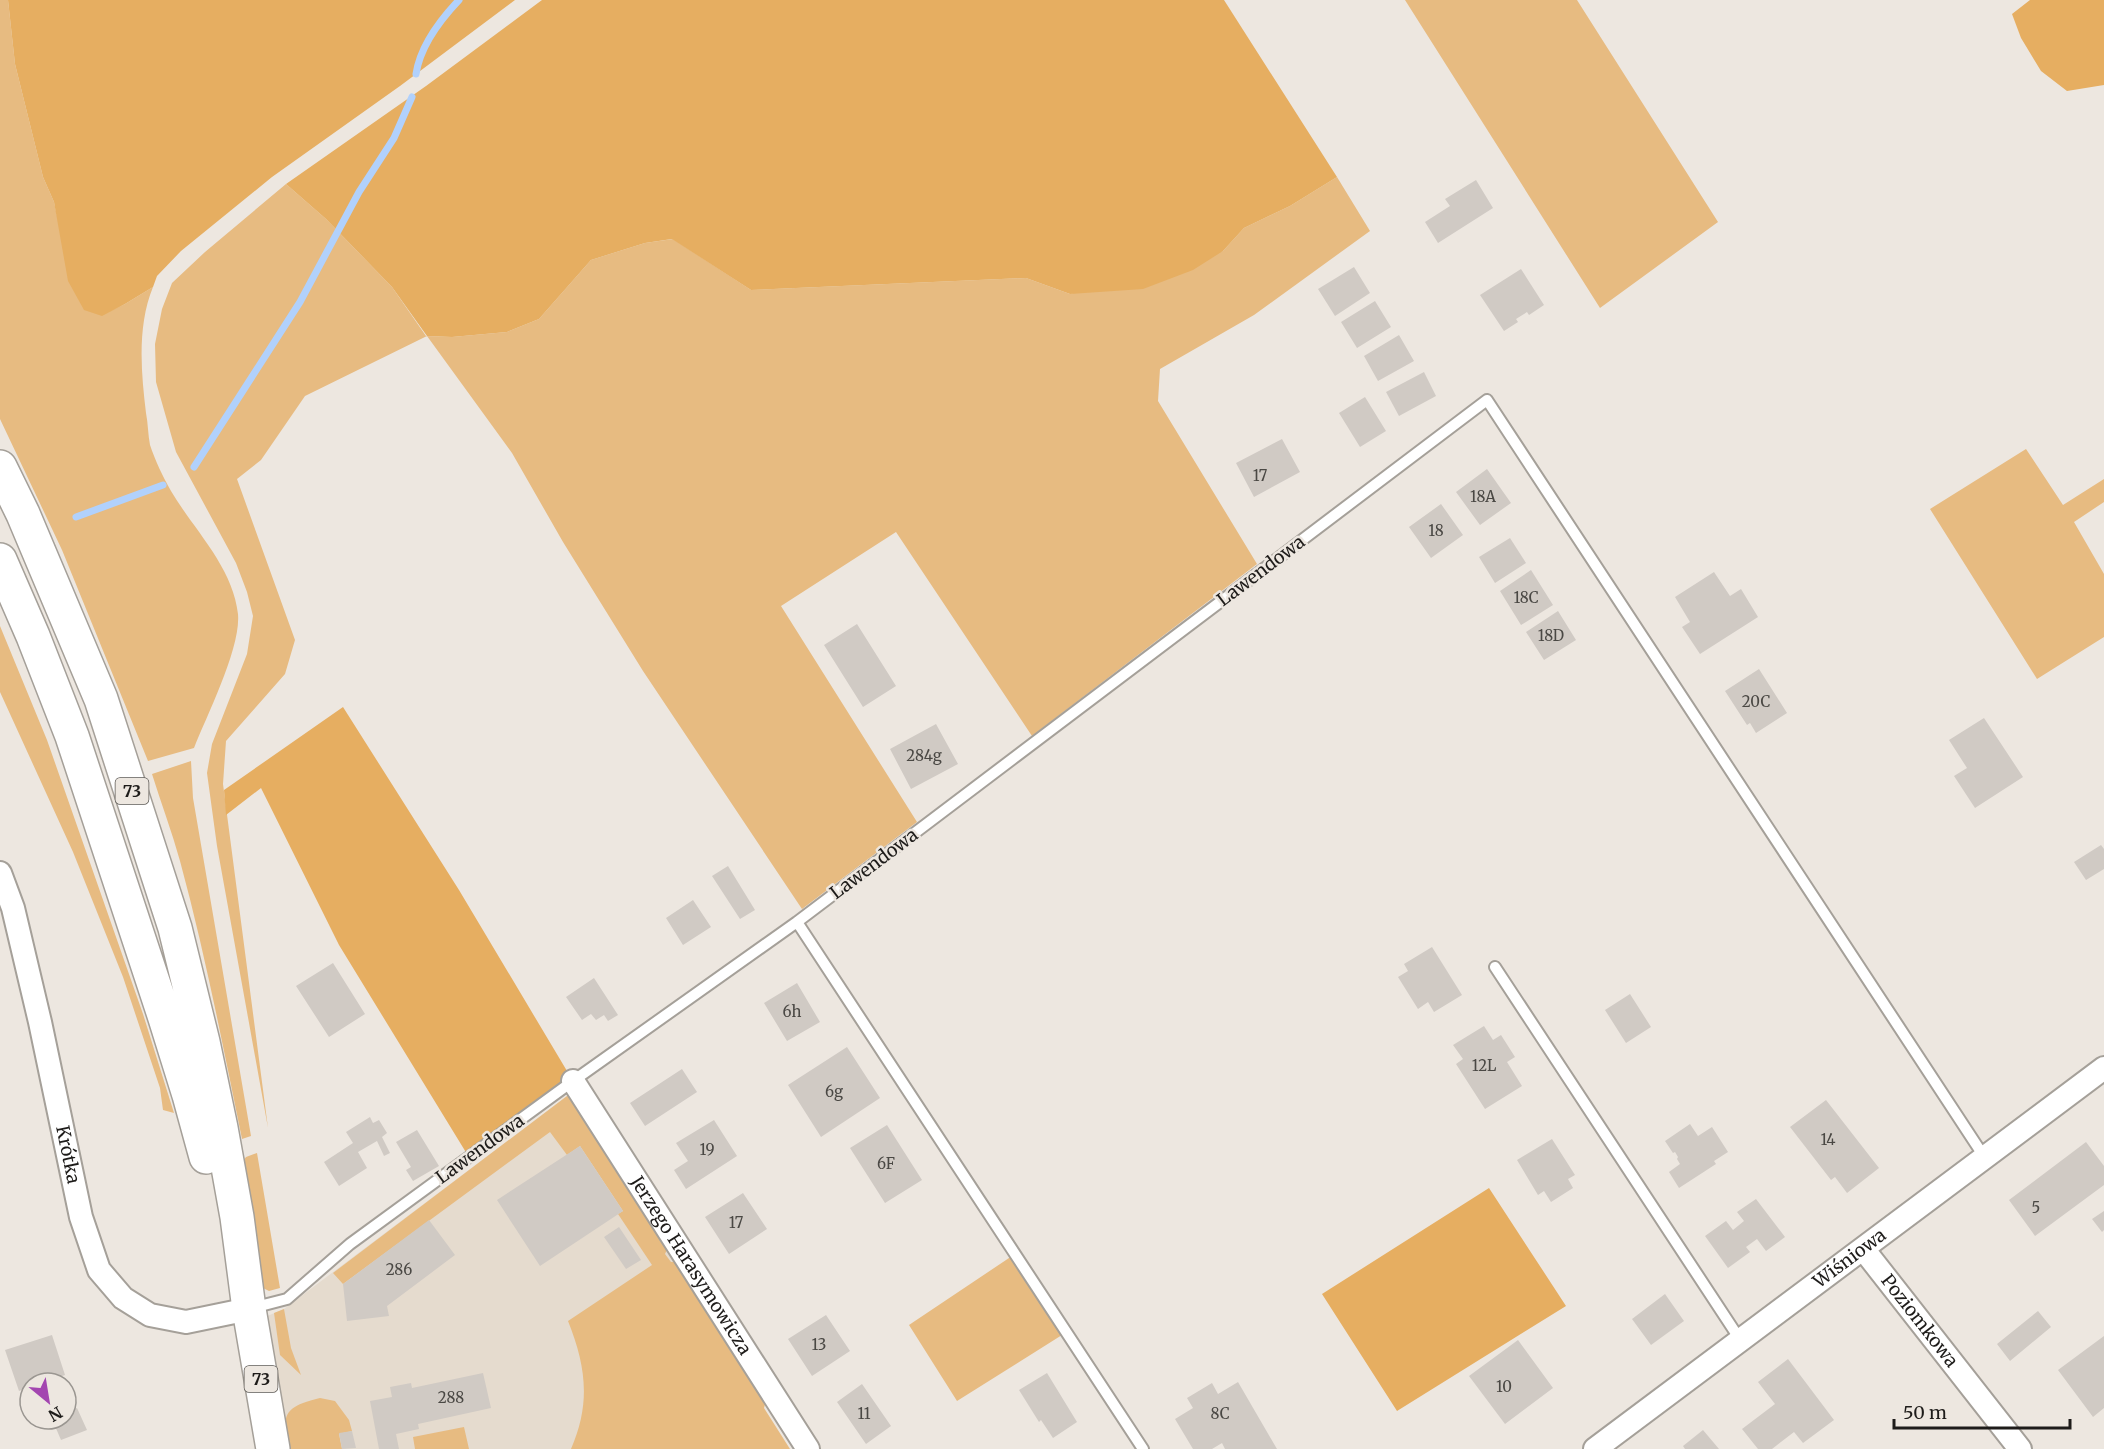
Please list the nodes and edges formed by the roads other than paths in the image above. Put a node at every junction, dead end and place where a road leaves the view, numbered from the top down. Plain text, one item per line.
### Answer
1 (0, 467) edge
2 (0, 560) edge
3 (0, 873) edge
4 (797, 922) junction
5 (1495, 967) dead end
6 (2104, 1068) edge
7 (573, 1081) junction
8 (1985, 1158) junction
9 (1864, 1250) junction
10 (249, 1309) junction
11 (1741, 1341) junction
12 (273, 1449) edge
13 (808, 1449) edge
14 (1143, 1449) edge
15 (1595, 1449) edge
16 (2020, 1449) edge

1 - 10 main road, 73
2 - 10 main road, 73
3 - 10 street, Krótka
4 - 7 lane, Lawendowa
4 - 8 lane, Lawendowa
4 - 14 lane
5 - 11 lane
6 - 8 street, Wiśniowa
7 - 10 lane, Lawendowa
7 - 13 street, Jerzego Harasymowicza
8 - 9 street, Wiśniowa
9 - 11 street, Wiśniowa
9 - 16 street, Poziomkowa
10 - 12 main road, 73
11 - 15 street, Wiśniowa

